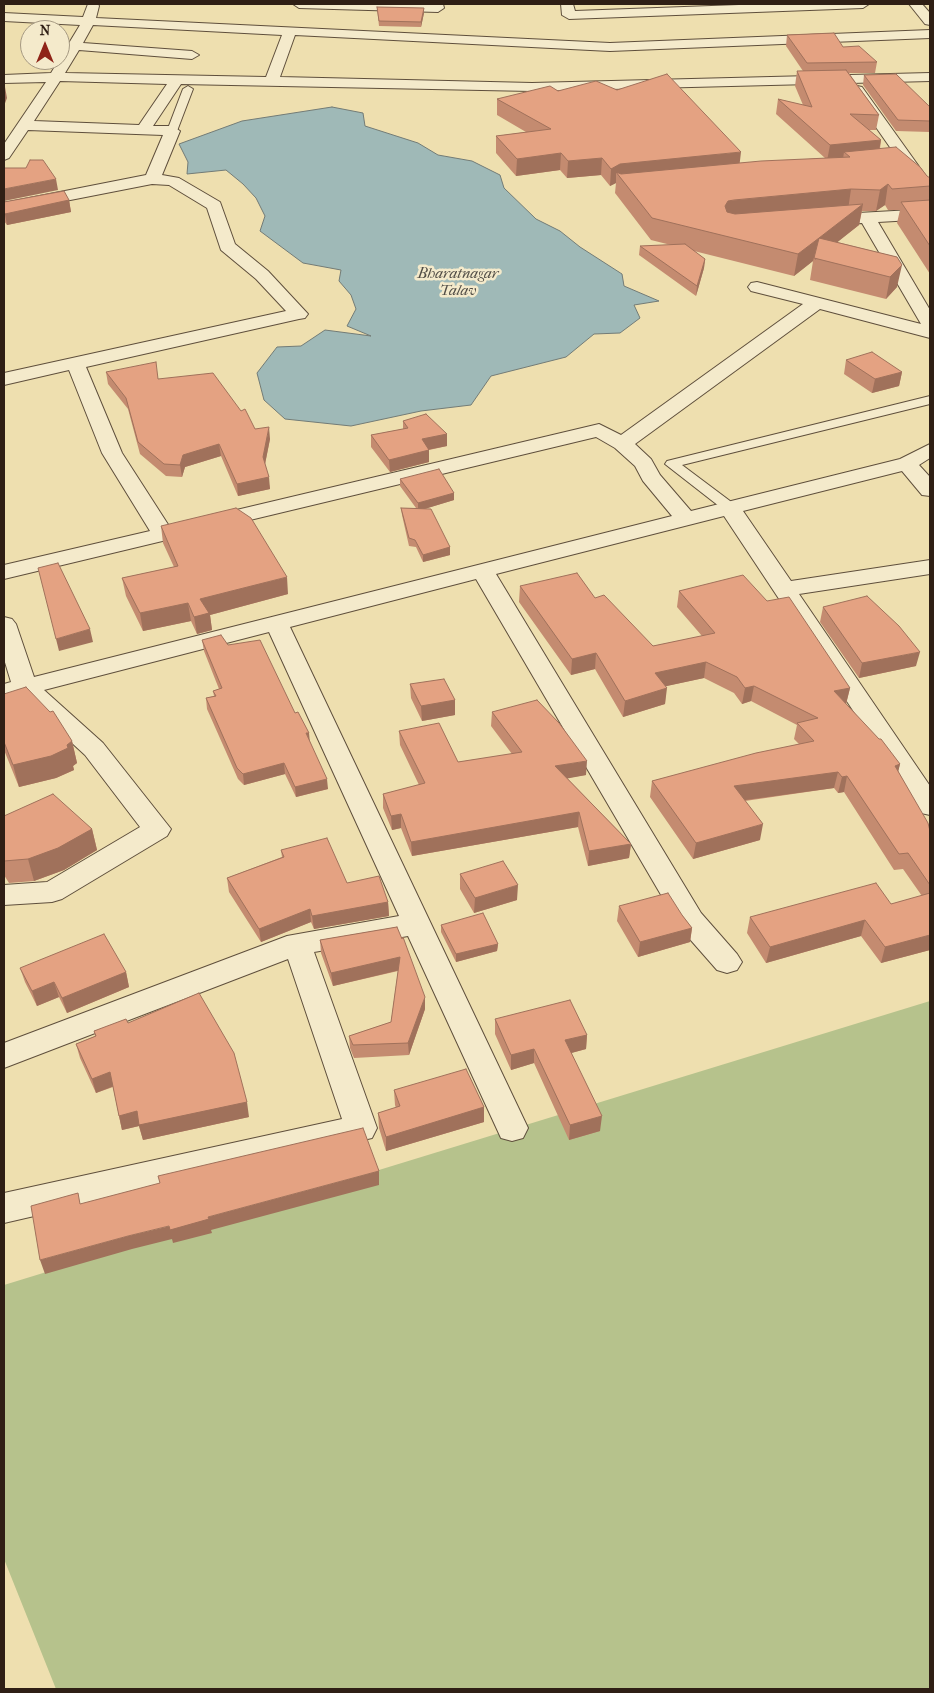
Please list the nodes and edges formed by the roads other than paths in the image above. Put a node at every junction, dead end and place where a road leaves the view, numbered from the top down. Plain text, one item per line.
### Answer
1 (94, 4) edge
2 (299, 4) edge
3 (437, 4) edge
4 (567, 4) edge
5 (864, 4) edge
6 (915, 4) edge
7 (9, 17) edge
8 (930, 21) edge
9 (88, 22) junction
10 (4, 30) edge
11 (290, 32) junction
12 (930, 34) edge
13 (717, 43) junction
14 (74, 46) junction
15 (192, 55) dead end
16 (56, 77) junction
17 (930, 77) edge
18 (4, 79) edge
19 (849, 79) junction
20 (176, 80) junction
21 (271, 82) junction
22 (741, 82) junction
23 (188, 89) dead end
24 (4, 127) edge
25 (23, 127) junction
26 (144, 130) junction
27 (172, 131) junction
28 (4, 155) edge
29 (906, 160) junction
30 (886, 162) edge
31 (152, 179) junction
32 (930, 193) edge
33 (4, 208) edge
34 (930, 214) edge
35 (868, 219) junction
36 (802, 222) edge
37 (757, 287) dead end
38 (818, 302) junction
39 (930, 324) edge
40 (930, 332) edge
41 (75, 362) junction
42 (4, 379) edge
43 (930, 400) edge
44 (622, 444) junction
45 (930, 450) edge
46 (907, 463) junction
47 (930, 490) edge
48 (729, 508) junction
49 (686, 518) junction
50 (163, 534) junction
51 (930, 567) edge
52 (482, 570) junction
53 (4, 572) edge
54 (786, 589) junction
55 (276, 622) junction
56 (4, 624) edge
57 (14, 689) edge
58 (918, 768) edge
59 (930, 806) edge
60 (4, 895) edge
61 (417, 924) junction
62 (297, 944) junction
63 (726, 962) dead end
64 (4, 1056) edge
65 (512, 1128) dead end
66 (4, 1208) edge

1 - 9 street
2 - 3 street
4 - 5 street
6 - 8 street
7 - 9 street
7 - 10 street
9 - 11 street
9 - 14 street
11 - 13 street
11 - 21 street
12 - 13 street
13 - 22 street
14 - 15 street
14 - 16 street
16 - 18 street
16 - 20 street
16 - 25 street
17 - 19 street
19 - 22 street
19 - 29 street
20 - 21 street
20 - 26 street
21 - 22 street
23 - 27 lane
24 - 25 street
25 - 26 street
25 - 28 street
26 - 27 street
27 - 31 street
29 - 30 street
29 - 32 street
31 - 33 street
31 - 41 street
34 - 35 street
35 - 36 street
35 - 39 street
37 - 38 street
38 - 40 street
38 - 44 street
41 - 42 street
41 - 50 street
43 - 48 lane
44 - 49 street
44 - 50 street
45 - 46 street
46 - 47 street
46 - 48 street
48 - 49 street
48 - 54 street
49 - 52 street
50 - 53 street
51 - 54 street
52 - 55 street
52 - 63 street
54 - 58 street
55 - 57 street
55 - 61 street
56 - 57 street
57 - 60 street
58 - 59 street
61 - 62 street
61 - 65 street
62 - 64 street
62 - 66 street

